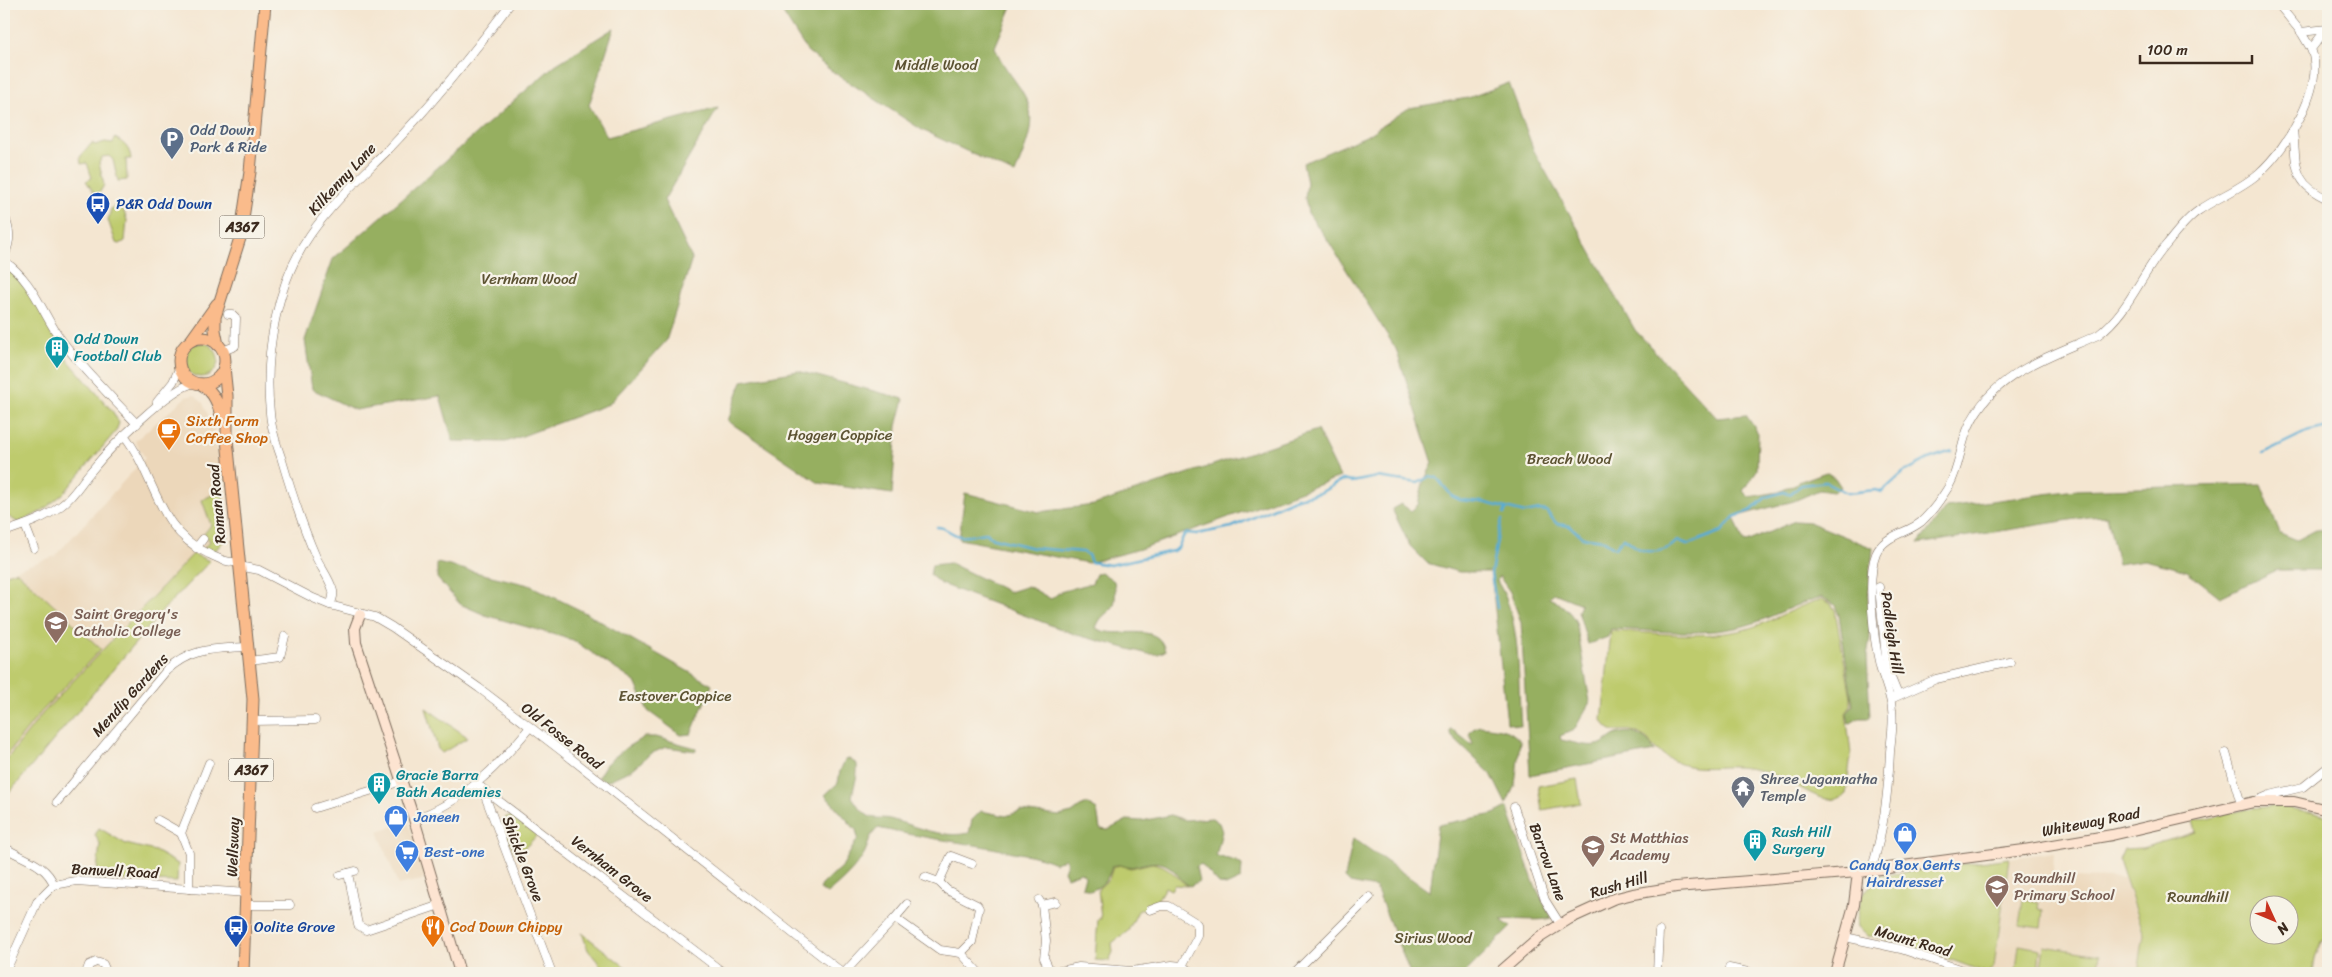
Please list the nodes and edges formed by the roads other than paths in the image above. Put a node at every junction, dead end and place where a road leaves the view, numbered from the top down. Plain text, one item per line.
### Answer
1 (265, 4) edge
2 (510, 4) edge
3 (2278, 4) edge
4 (2328, 28) edge
5 (2301, 32) junction
6 (2311, 49) junction
7 (2293, 130) junction
8 (2328, 200) edge
9 (4, 215) edge
10 (4, 257) edge
11 (4, 261) edge
12 (220, 300) junction
13 (232, 314) dead end
14 (192, 339) junction
15 (221, 348) junction
16 (180, 367) junction
17 (224, 367) junction
18 (199, 383) junction
19 (147, 416) junction
20 (137, 424) junction
21 (124, 435) junction
22 (226, 439) junction
23 (26, 525) junction
24 (4, 532) edge
25 (203, 539) dead end
26 (34, 548) dead end
27 (196, 548) junction
28 (238, 564) junction
29 (1879, 587) dead end
30 (330, 605) junction
31 (360, 615) junction
32 (285, 636) dead end
33 (247, 647) junction
34 (249, 661) junction
35 (2010, 662) dead end
36 (1895, 697) junction
37 (315, 720) dead end
38 (252, 721) junction
39 (530, 727) junction
40 (2226, 753) dead end
41 (209, 763) dead end
42 (2328, 767) edge
43 (402, 781) junction
44 (479, 786) junction
45 (56, 802) dead end
46 (2254, 802) junction
47 (2241, 804) junction
48 (1514, 807) dead end
49 (315, 808) dead end
50 (2328, 810) edge
51 (414, 819) junction
52 (158, 820) dead end
53 (181, 833) junction
54 (4, 847) edge
55 (972, 864) dead end
56 (1871, 870) junction
57 (1858, 872) junction
58 (347, 873) dead end
59 (925, 877) dead end
60 (940, 882) junction
61 (54, 885) junction
62 (189, 889) junction
63 (1370, 897) dead end
64 (246, 899) junction
65 (1056, 902) dead end
66 (907, 904) dead end
67 (290, 905) dead end
68 (440, 905) junction
69 (1150, 910) dead end
70 (895, 918) junction
71 (1560, 924) junction
72 (1659, 931) dead end
73 (1846, 937) junction
74 (961, 953) junction
75 (1182, 966) junction
76 (1729, 968) dead end
77 (834, 970) edge
78 (5, 973) edge
79 (86, 973) edge
80 (107, 973) edge
81 (242, 973) edge
82 (460, 973) edge
83 (552, 973) edge
84 (724, 973) edge
85 (844, 973) edge
86 (980, 973) edge
87 (1051, 973) edge
88 (1193, 973) edge
89 (1294, 973) edge
90 (1499, 973) edge
91 (1657, 973) edge
92 (1753, 973) edge
93 (1836, 973) edge
94 (1971, 973) edge

1 - 12 main road, A367
2 - 30 street, Kilkenny Lane
3 - 5 street
4 - 5 street
4 - 6 street
5 - 6 street
6 - 7 street
7 - 8 street
7 - 36 street, Padleigh Hill
9 - 10 street
11 - 20 street
12 - 14 main road, A367
12 - 15 main road, A367
13 - 15 street
14 - 15 main road
14 - 16 main road
15 - 17 main road
16 - 18 main road
16 - 19 street
17 - 18 main road
17 - 22 main road, Roman Road / A367
18 - 19 street
18 - 22 main road, Roman Road / A367
19 - 20 street
20 - 21 street
21 - 23 street
21 - 27 street, Old Fosse Road
22 - 28 main road, Roman Road / A367
23 - 24 street
23 - 26 street
25 - 27 street
27 - 28 street, Old Fosse Road
28 - 30 street, Old Fosse Road
28 - 33 main road, Wellsway / A367
29 - 36 street
30 - 31 street, Old Fosse Road
31 - 39 street, Old Fosse Road
31 - 43 street
32 - 34 street
33 - 34 main road, Wellsway / A367
33 - 45 street, Mendip Gardens
34 - 38 main road, Wellsway / A367
35 - 36 street
36 - 56 street, Padleigh Hill
37 - 38 street
38 - 64 main road, Wellsway / A367
39 - 44 street
39 - 77 street, Old Fosse Road
40 - 47 street
41 - 53 street
42 - 46 street
43 - 49 street
43 - 51 street
44 - 51 street
44 - 83 street, Shickle Grove
44 - 84 street, Vernham Grove
46 - 47 street, Whiteway Road
46 - 50 street, Whiteway Road
47 - 56 street, Whiteway Road
48 - 71 street, Barrow Lane
51 - 68 street
52 - 53 street
53 - 62 street
54 - 61 street
55 - 60 street
56 - 57 street, Whiteway Road
57 - 71 street, Rush Hill
57 - 73 street
58 - 68 street
59 - 60 street
60 - 74 street
61 - 62 street, Banwell Road
61 - 78 street, Banwell Road
62 - 64 street, Banwell Road
63 - 89 street
64 - 67 street, Banwell Road
64 - 81 main road, Wellsway / A367
65 - 87 street
66 - 70 street
68 - 82 street
69 - 75 street
70 - 74 street
70 - 85 street
71 - 90 street, Rush Hill
72 - 91 street
73 - 93 street
73 - 94 street, Mount Road
74 - 86 street
75 - 87 street
75 - 88 street
76 - 92 street
77 - 85 street, Old Fosse Road
79 - 80 street

